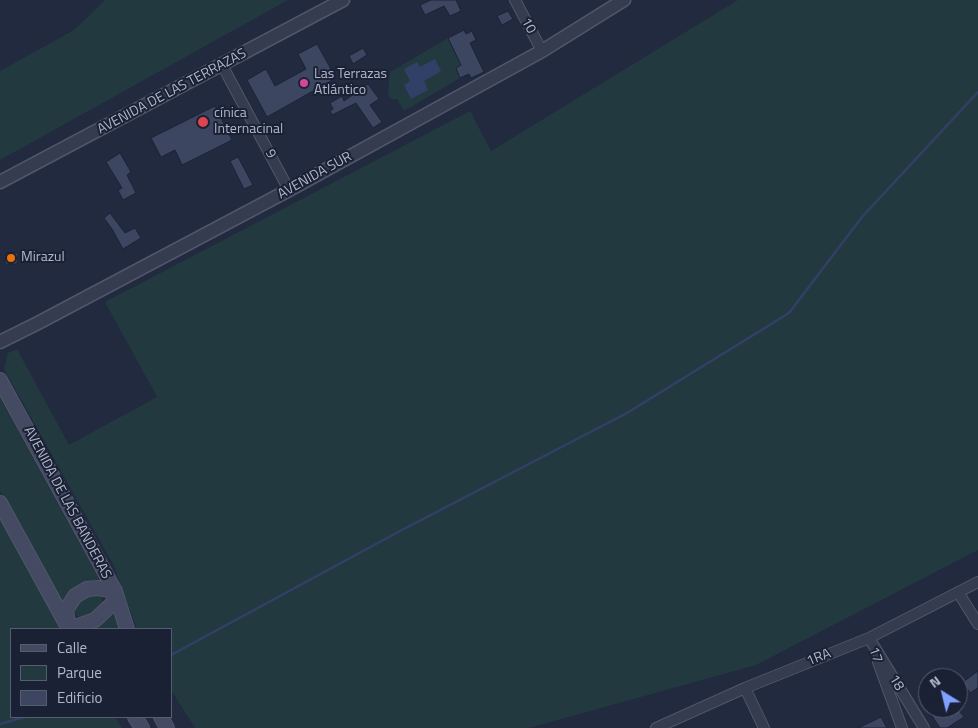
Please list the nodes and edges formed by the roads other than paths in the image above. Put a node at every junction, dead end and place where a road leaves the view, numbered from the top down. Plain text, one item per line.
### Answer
1 (343, 0) edge
2 (515, 0) edge
3 (624, 0) edge
4 (542, 52) junction
5 (222, 65) junction
6 (0, 182) edge
7 (290, 190) junction
8 (0, 342) edge
9 (0, 380) edge
10 (0, 503) edge
11 (978, 582) edge
12 (114, 591) junction
13 (958, 592) junction
14 (978, 624) edge
15 (68, 628) edge
16 (69, 628) edge
17 (72, 628) edge
18 (127, 628) edge
19 (869, 638) junction
20 (745, 688) junction
21 (656, 728) edge
22 (764, 728) edge
23 (902, 728) edge
24 (924, 728) edge

1 - 5 street, AVENIDA DE LAS TERRAZAS
2 - 4 street, 10
3 - 4 street, AVENIDA SUR
4 - 7 street, AVENIDA SUR
5 - 6 street, AVENIDA DE LAS TERRAZAS
5 - 7 street, 9
7 - 8 street, AVENIDA SUR
9 - 12 main road, AVENIDA DE LAS BANDERAS
10 - 15 main road
11 - 13 street, 1RA
12 - 16 main road
12 - 17 main road
12 - 18 main road, AVENIDA DE LAS BANDERAS
13 - 14 street
13 - 19 street, 1RA
19 - 20 street, 1RA
19 - 23 street, 17
19 - 24 street, 18
20 - 21 street, 1RA
20 - 22 street

